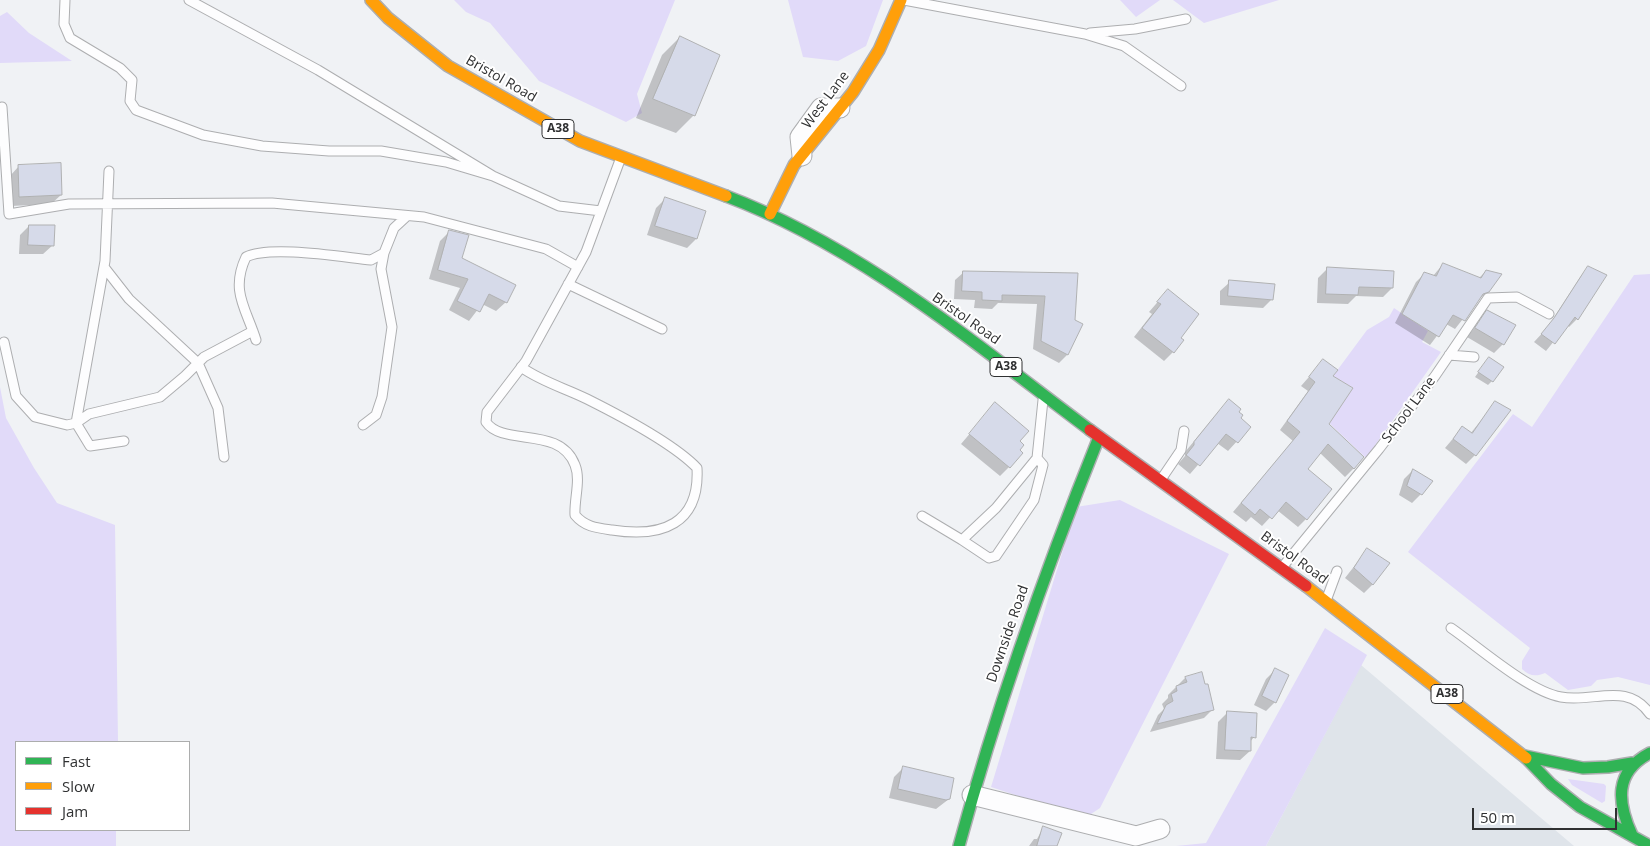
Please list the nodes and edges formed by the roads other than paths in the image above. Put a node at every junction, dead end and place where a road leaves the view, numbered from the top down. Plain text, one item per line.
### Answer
1 (65, 0) edge
2 (189, 0) edge
3 (371, 0) edge
4 (902, 0) edge
5 (1186, 19) dead end
6 (1085, 34) junction
7 (1182, 86) dead end
8 (2, 107) dead end
9 (840, 108) joint
10 (802, 156) joint
11 (621, 157) junction
12 (109, 171) dead end
13 (493, 176) junction
14 (106, 204) junction
15 (601, 211) junction
16 (770, 214) junction
17 (407, 216) junction
18 (384, 253) junction
19 (104, 266) junction
20 (578, 267) junction
21 (568, 284) junction
22 (1549, 314) dead end
23 (662, 330) dead end
24 (4, 342) dead end
25 (1449, 355) junction
26 (1474, 357) dead end
27 (198, 363) junction
28 (521, 367) junction
29 (1043, 394) junction
30 (76, 423) junction
31 (363, 425) dead end
32 (1184, 431) dead end
33 (1099, 437) junction
34 (124, 441) dead end
35 (224, 457) dead end
36 (1038, 458) junction
37 (1160, 481) junction
38 (922, 516) dead end
39 (962, 540) junction
40 (1282, 567) junction
41 (1337, 571) dead end
42 (1327, 601) junction
43 (1451, 628) dead end
44 (1650, 714) edge
45 (1650, 753) edge
46 (1525, 756) junction
47 (1632, 763) junction
48 (972, 794) junction
49 (1160, 829) dead end
50 (1644, 843) edge
51 (959, 846) edge

1 - 13 lane
2 - 13 lane
3 - 11 main road, Bristol Road / A38
4 - 6 lane
4 - 9 main road, West Lane
5 - 6 lane
6 - 7 lane
8 - 14 lane
9 - 10 street
10 - 16 main road
11 - 15 lane
11 - 16 main road, Bristol Road / A38
12 - 14 lane
13 - 15 lane
14 - 17 lane
14 - 19 lane
15 - 20 lane
16 - 29 main road, Bristol Road / A38
17 - 18 lane
17 - 20 lane
18 - 27 lane
18 - 31 lane
19 - 27 lane
19 - 30 lane
20 - 21 lane
21 - 23 lane
21 - 28 lane
22 - 25 lane, School Lane
24 - 30 lane
25 - 26 lane
25 - 40 lane, School Lane
27 - 30 lane
27 - 35 lane
28 - 28 lane
29 - 33 main road, Bristol Road / A38
29 - 36 lane
30 - 34 lane
32 - 37 lane
33 - 37 main road, Bristol Road / A38
33 - 48 main road, Downside Road
36 - 39 lane
36 - 39 lane
37 - 40 main road, Bristol Road / A38
38 - 39 lane
40 - 42 main road, Bristol Road / A38
41 - 42 lane
42 - 46 main road, Bristol Road / A38
43 - 44 lane
45 - 47 main road, Bristol Road
46 - 47 main road, Bristol Road / A38
46 - 50 main road, Bristol Road / A38
47 - 50 main road
48 - 49 street
48 - 51 main road, Downside Road

